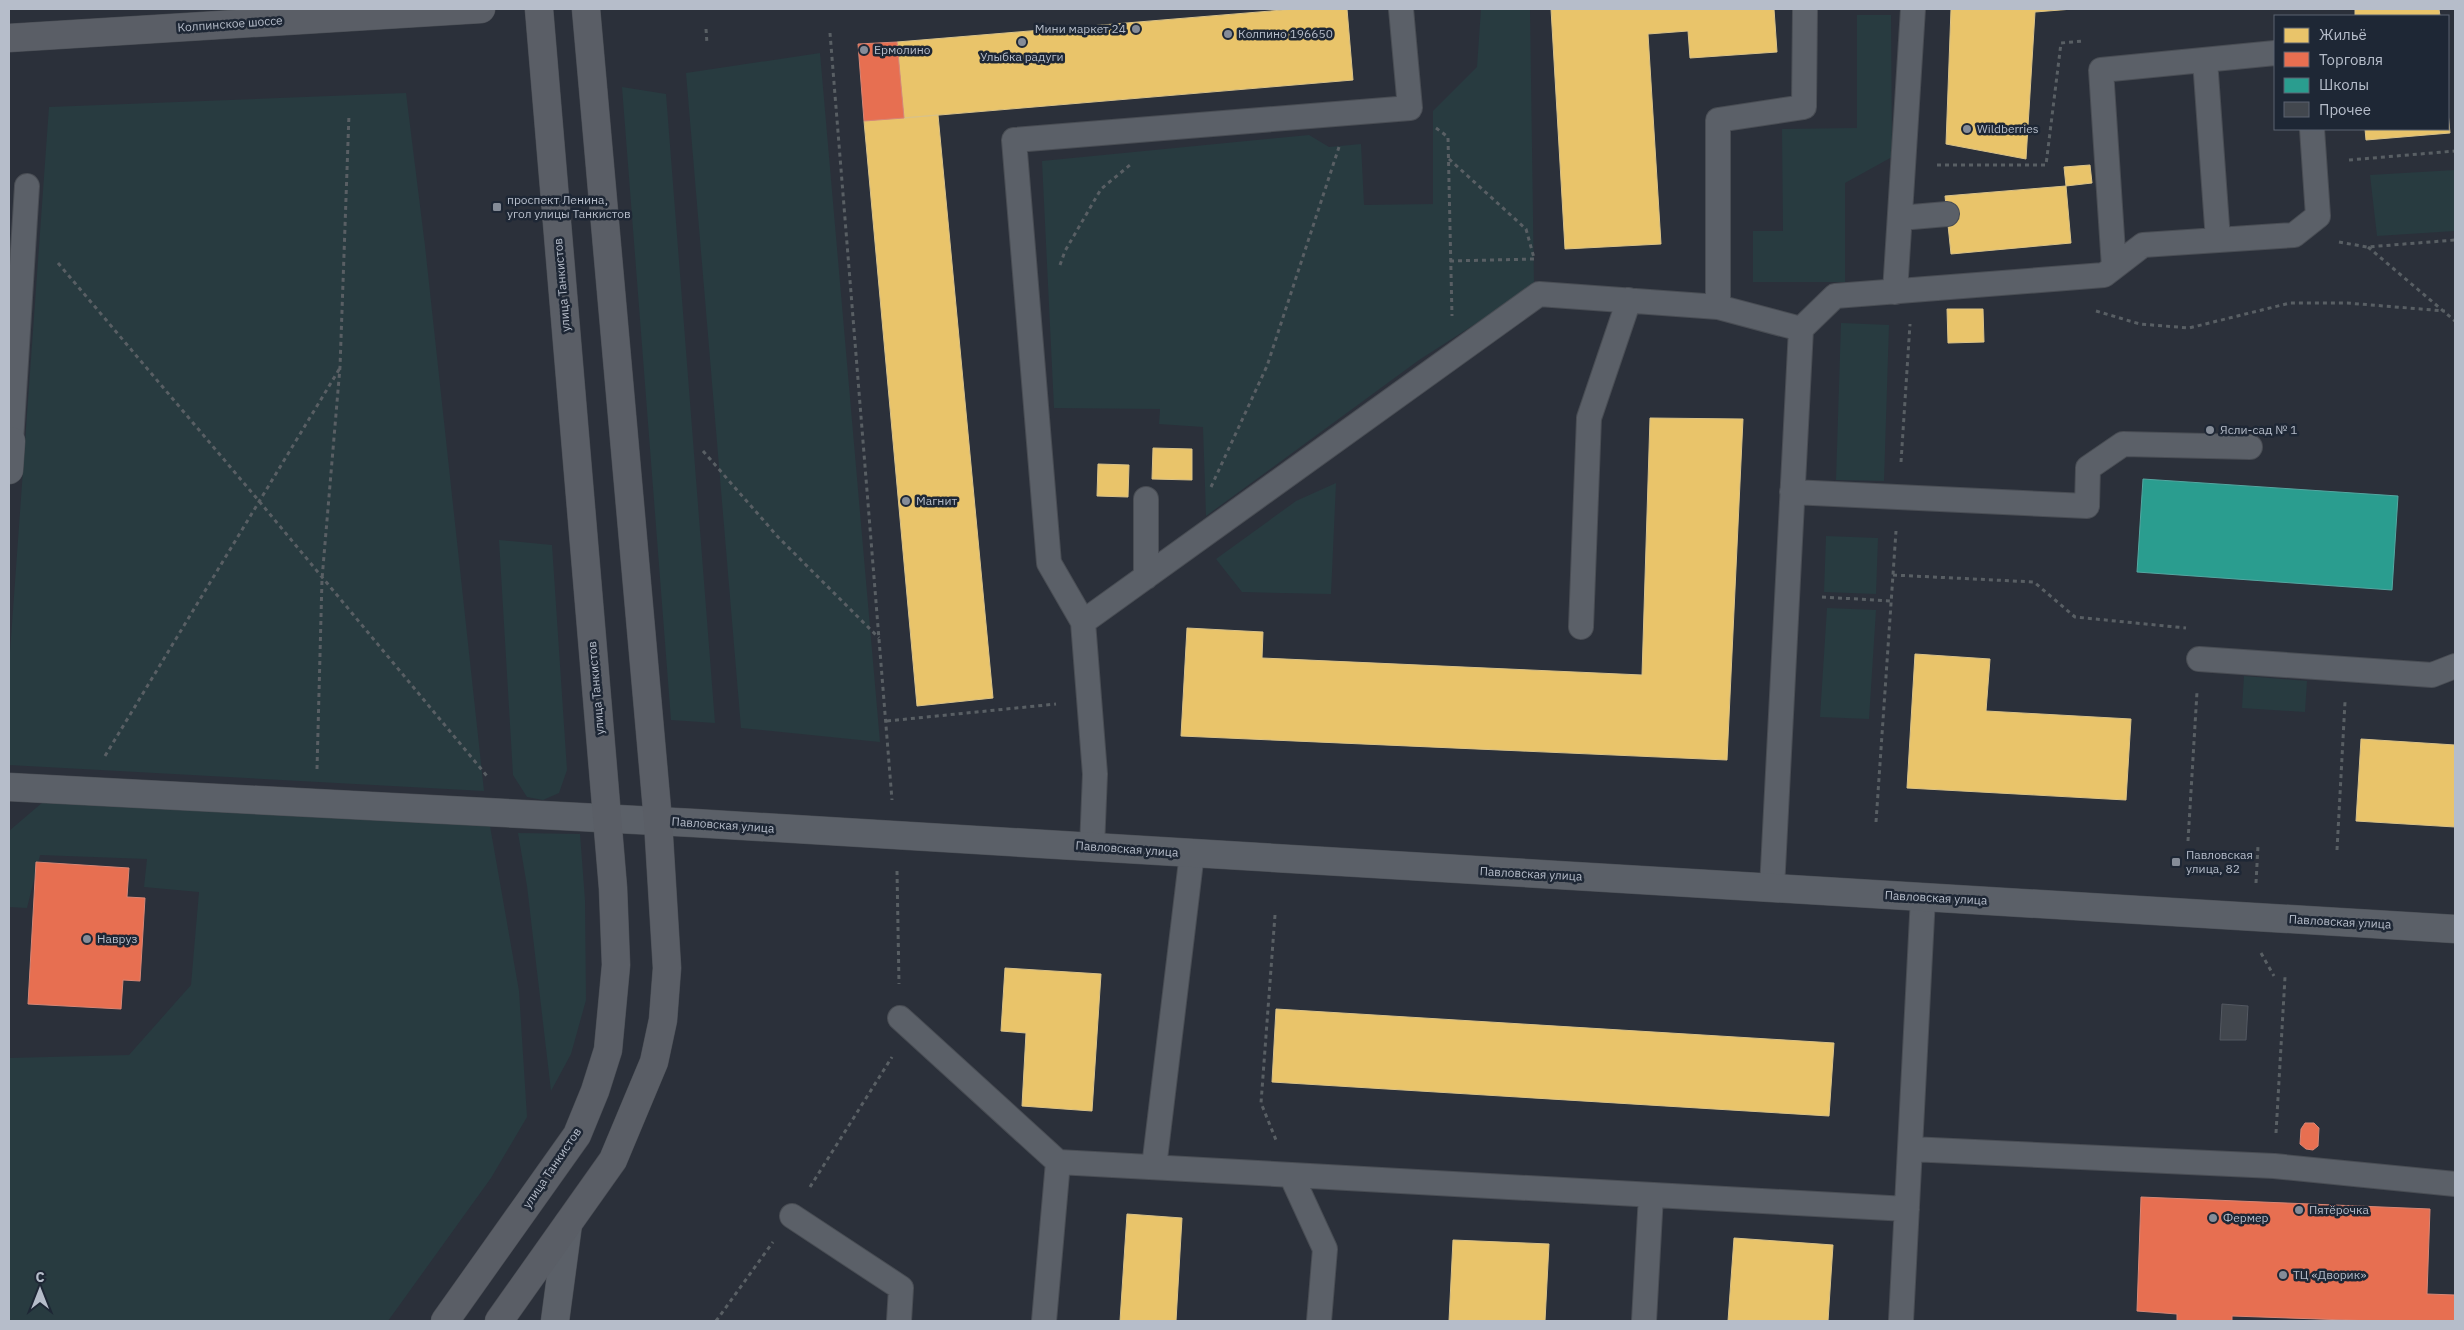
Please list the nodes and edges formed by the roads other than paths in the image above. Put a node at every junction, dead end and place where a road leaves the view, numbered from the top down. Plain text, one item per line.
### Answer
1 (481, 9) edge
2 (539, 9) edge
3 (586, 9) edge
4 (1401, 9) edge
5 (1805, 9) edge
6 (1913, 9) edge
7 (9, 38) edge
8 (2274, 54) edge
9 (2205, 60) junction
10 (2312, 130) edge
11 (27, 186) dead end
12 (1947, 214) dead end
13 (1900, 218) junction
14 (2218, 240) junction
15 (2114, 267) junction
16 (1904, 291) junction
17 (1629, 300) junction
18 (1718, 307) junction
19 (1801, 329) junction
20 (10, 441) edge
21 (2250, 448) dead end
22 (9, 470) edge
23 (1792, 492) junction
24 (1146, 498) dead end
25 (1146, 576) junction
26 (1083, 622) junction
27 (1581, 627) dead end
28 (2199, 659) road end
29 (2455, 666) edge
30 (9, 788) edge
31 (607, 819) junction
32 (658, 821) junction
33 (1092, 847) junction
34 (1192, 853) junction
35 (1772, 888) junction
36 (1923, 897) junction
37 (2455, 929) edge
38 (900, 1018) road end
39 (1910, 1149) junction
40 (1058, 1162) junction
41 (1154, 1167) junction
42 (1291, 1175) junction
43 (2455, 1184) edge
44 (1651, 1195) junction
45 (1907, 1209) junction
46 (792, 1216) road end
47 (568, 1224) junction
48 (445, 1321) edge
49 (499, 1321) edge
50 (555, 1321) edge
51 (899, 1321) edge
52 (1044, 1321) edge
53 (1319, 1321) edge
54 (1644, 1321) edge
55 (1901, 1321) edge

1 - 7 main road, Колпинское шоссе
2 - 31 main road, улица Танкистов
3 - 32 main road
4 - 26 lane
5 - 18 lane
6 - 13 lane
8 - 9 lane
9 - 14 lane
9 - 15 lane
10 - 14 lane
11 - 20 lane
12 - 13 lane
13 - 16 lane
14 - 15 lane
15 - 16 lane
16 - 19 lane
17 - 18 lane
17 - 25 lane
17 - 27 lane
18 - 19 lane
19 - 23 lane
20 - 22 street
21 - 23 lane
23 - 35 lane
24 - 25 lane
25 - 26 lane
26 - 33 lane
28 - 29 lane
30 - 31 street, Павловская улица
31 - 32 street, Павловская улица
31 - 48 main road, улица Танкистов
32 - 33 street, Павловская улица
32 - 47 main road
33 - 34 street, Павловская улица
34 - 35 street, Павловская улица
34 - 41 lane
35 - 36 street, Павловская улица
36 - 37 street, Павловская улица
36 - 39 lane
38 - 40 lane
39 - 43 lane
39 - 45 lane
40 - 41 lane
40 - 52 lane
41 - 42 lane
42 - 44 lane
42 - 53 lane
44 - 45 lane
44 - 54 lane
45 - 55 lane
46 - 51 lane
47 - 49 main road
47 - 50 street

